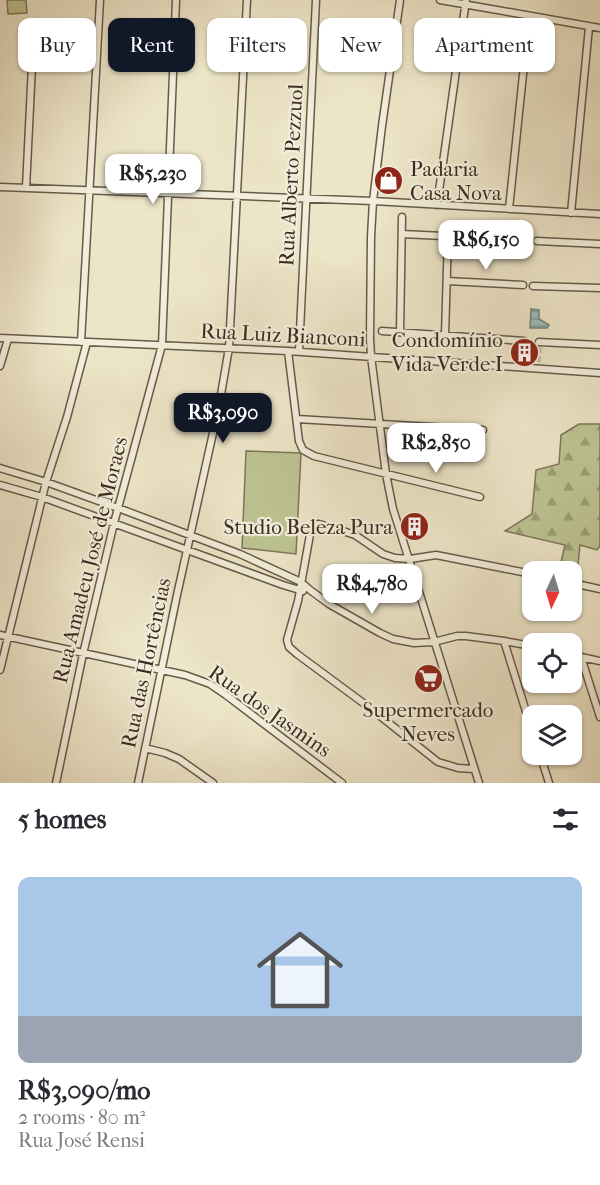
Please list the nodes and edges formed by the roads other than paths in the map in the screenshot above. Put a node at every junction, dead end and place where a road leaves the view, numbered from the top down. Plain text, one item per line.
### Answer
1 (100, 0) edge
2 (176, 0) edge
3 (247, 0) edge
4 (316, 0) edge
5 (400, 0) edge
6 (440, 0) edge
7 (466, 2) edge
8 (529, 17) junction
9 (589, 27) junction
10 (600, 28) edge
11 (32, 72) edge
12 (0, 187) edge
13 (26, 188) junction
14 (89, 190) junction
15 (168, 194) junction
16 (237, 196) junction
17 (307, 199) junction
18 (373, 201) junction
19 (437, 205) junction
20 (509, 209) junction
21 (571, 213) junction
22 (600, 214) edge
23 (402, 217) dead end
24 (402, 234) junction
25 (448, 237) junction
26 (523, 240) dead end
27 (537, 241) dead end
28 (600, 244) edge
29 (447, 281) junction
30 (523, 285) dead end
31 (533, 286) dead end
32 (600, 288) edge
33 (382, 331) dead end
34 (400, 332) junction
35 (445, 335) junction
36 (0, 338) edge
37 (8, 339) junction
38 (524, 341) dead end
39 (84, 342) junction
40 (539, 342) dead end
41 (162, 345) junction
42 (600, 345) edge
43 (229, 348) junction
44 (288, 351) junction
45 (299, 351) junction
46 (371, 356) junction
47 (0, 366) edge
48 (600, 373) edge
49 (297, 419) junction
50 (379, 424) junction
51 (483, 430) dead end
52 (0, 468) edge
53 (386, 474) junction
54 (46, 482) junction
55 (0, 485) edge
56 (42, 497) junction
57 (480, 497) dead end
58 (118, 508) junction
59 (114, 523) junction
60 (191, 535) junction
61 (188, 550) junction
62 (410, 559) junction
63 (522, 572) edge
64 (301, 582) junction
65 (582, 585) edge
66 (600, 589) edge
67 (310, 590) junction
68 (300, 591) junction
69 (4, 636) edge
70 (504, 641) junction
71 (434, 642) junction
72 (522, 644) edge
73 (83, 654) junction
74 (582, 657) edge
75 (582, 660) edge
76 (600, 661) edge
77 (0, 670) edge
78 (162, 670) junction
79 (524, 705) edge
80 (600, 717) edge
81 (145, 748) junction
82 (543, 765) edge
83 (474, 769) junction
84 (56, 783) edge
85 (138, 783) edge
86 (213, 783) edge
87 (342, 783) edge
88 (479, 783) edge
89 (549, 783) edge

1 - 14 street
2 - 15 street, Rua Amadeu José de Moraes
3 - 16 street, Rua das Hortências
4 - 17 street, Rua Alberto Pezzuol
5 - 18 street
6 - 7 street
7 - 8 street
7 - 19 street
8 - 9 street
8 - 20 street
9 - 10 street
9 - 21 street
11 - 13 street
12 - 13 street
13 - 14 street
14 - 15 street
14 - 39 street
15 - 16 street
15 - 41 street, Rua Amadeu José de Moraes
16 - 17 street
16 - 43 street, Rua das Hortências
17 - 18 street
17 - 45 street, Rua Alberto Pezzuol
18 - 19 street
18 - 46 street
19 - 20 street
20 - 21 street
21 - 22 street
23 - 24 street
24 - 25 street
24 - 34 street
25 - 26 street
25 - 29 street
27 - 28 street
29 - 30 street
29 - 35 street
31 - 32 street
33 - 34 street
34 - 35 street
35 - 38 street
36 - 37 street, Rua Luiz Bianconi
37 - 39 street, Rua Luiz Bianconi
37 - 47 street
39 - 41 street, Rua Luiz Bianconi
39 - 54 street
40 - 42 street
41 - 43 street, Rua Luiz Bianconi
41 - 58 street, Rua Amadeu José de Moraes
43 - 44 street, Rua Luiz Bianconi
43 - 60 street, Rua das Hortências
44 - 45 street, Rua Luiz Bianconi
44 - 49 street
45 - 46 street, Rua Luiz Bianconi
46 - 48 street, Rua Luiz Bianconi
46 - 50 street
49 - 50 street
49 - 53 street
50 - 51 street
50 - 53 street
52 - 54 street
53 - 57 street
53 - 62 street
54 - 56 street
54 - 58 street
55 - 56 street
56 - 59 street
56 - 69 street
58 - 59 street, Rua Amadeu José de Moraes
58 - 60 street
59 - 61 street
59 - 73 street, Rua Amadeu José de Moraes
60 - 61 street, Rua das Hortências
60 - 64 street
61 - 68 street
61 - 78 street, Rua das Hortências
62 - 63 street
62 - 64 street
62 - 71 street
64 - 67 street
64 - 68 street
65 - 66 street
67 - 68 street
67 - 71 street
68 - 83 street
69 - 73 street, Rua dos Jasmins
69 - 77 street
70 - 71 street
70 - 72 street
70 - 79 street
71 - 83 street
73 - 78 street, Rua dos Jasmins
73 - 84 street, Rua Amadeu José de Moraes
74 - 76 street
75 - 80 street
78 - 81 street, Rua das Hortências
78 - 87 street, Rua dos Jasmins
81 - 85 street, Rua das Hortências
81 - 86 street
82 - 89 street
83 - 88 street

